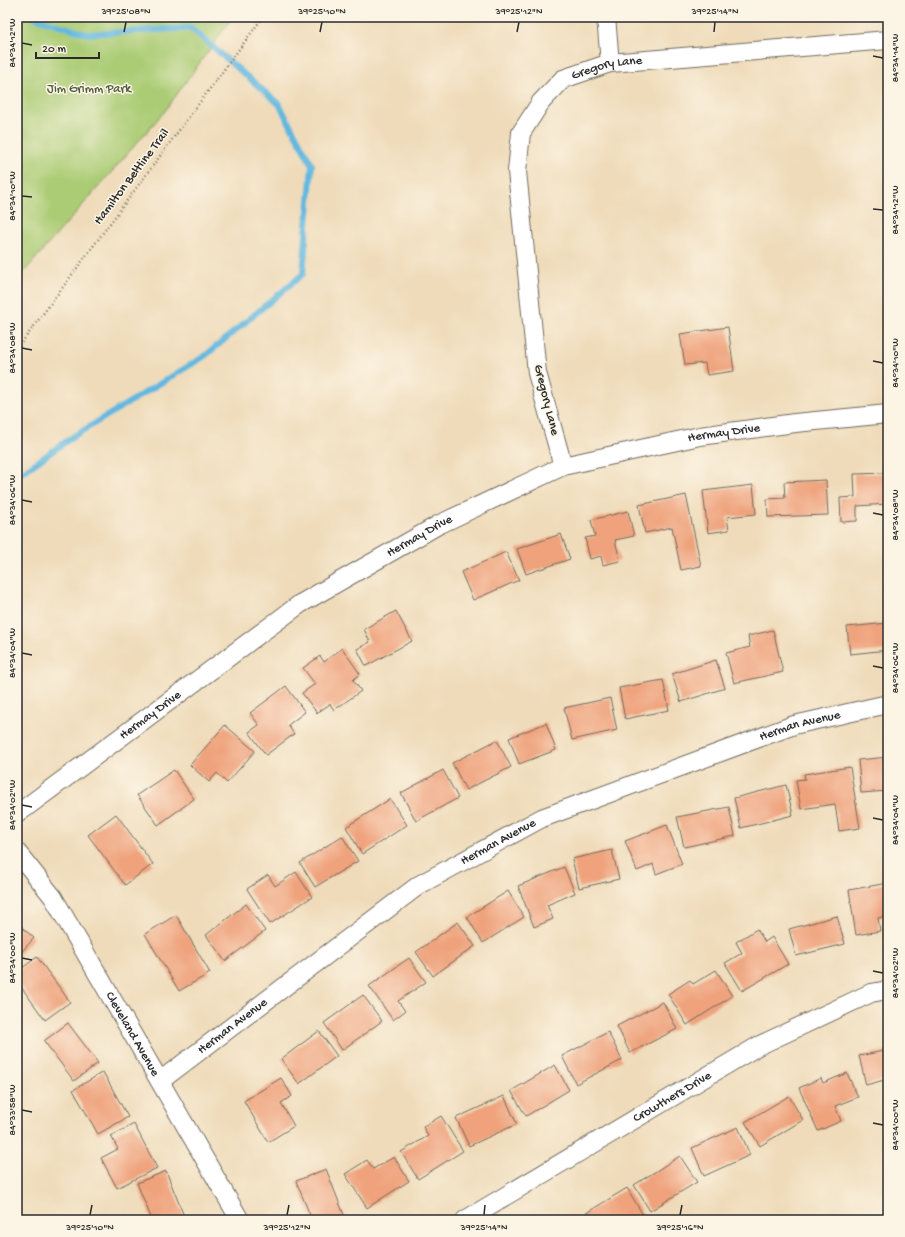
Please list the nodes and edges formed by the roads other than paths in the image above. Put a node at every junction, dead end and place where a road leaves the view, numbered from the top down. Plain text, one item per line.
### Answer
1 (606, 17) edge
2 (888, 40) edge
3 (610, 63) junction
4 (888, 414) edge
5 (563, 466) junction
6 (888, 704) edge
7 (17, 814) edge
8 (17, 852) edge
9 (888, 990) edge
10 (160, 1081) junction
11 (240, 1220) edge
12 (465, 1220) edge

1 - 3 street
2 - 3 street, Gregory Lane
3 - 5 street, Gregory Lane
4 - 5 street, Hermay Drive
5 - 7 street, Hermay Drive
6 - 10 street, Herman Avenue
8 - 10 street, Cleveland Avenue
9 - 12 street, Crowthers Drive
10 - 11 street, Cleveland Avenue

